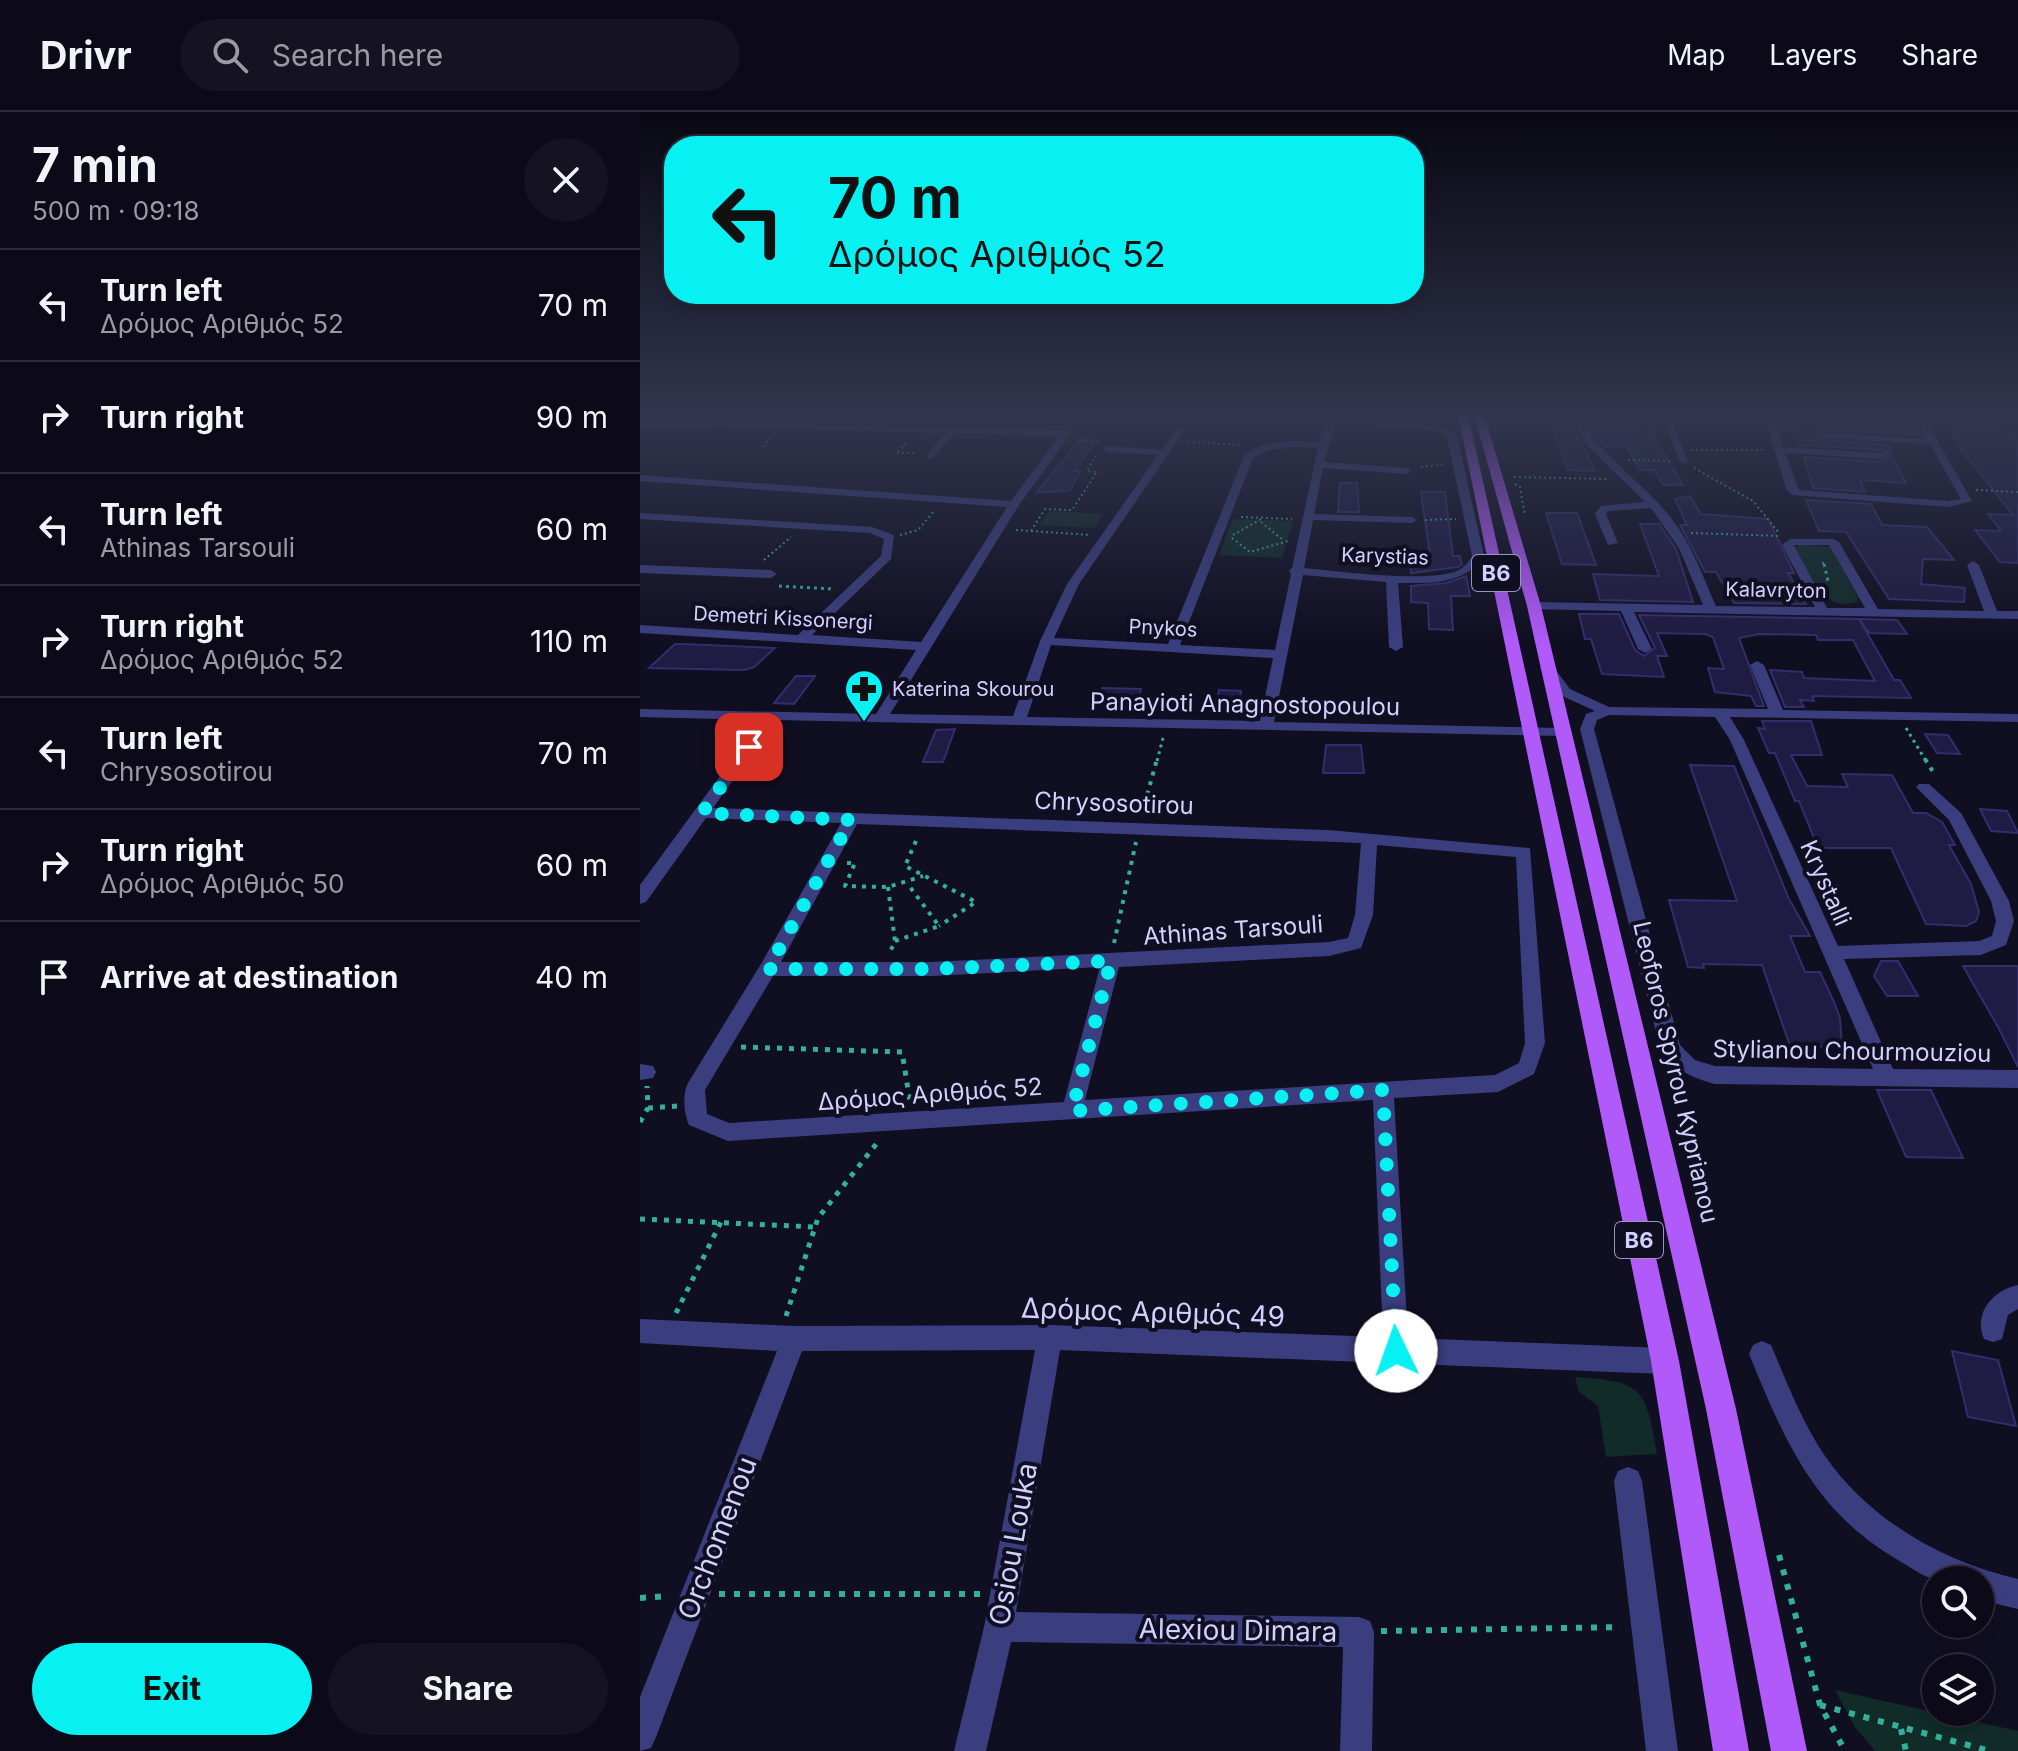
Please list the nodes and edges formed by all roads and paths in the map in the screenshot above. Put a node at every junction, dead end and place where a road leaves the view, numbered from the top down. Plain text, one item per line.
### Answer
1 (820, 490) edge
2 (1024, 490) edge
3 (1085, 490) edge
4 (1138, 490) edge
5 (1236, 490) edge
6 (1314, 490) edge
7 (1464, 490) edge
8 (1479, 490) edge
9 (1501, 490) edge
10 (1639, 490) edge
11 (1738, 490) edge
12 (1793, 490) edge
13 (1964, 490) edge
14 (1991, 490) edge
15 (2018, 492) edge
16 (942, 499) junction
17 (1014, 504) junction
18 (1654, 505) junction
19 (640, 516) edge
20 (1226, 516) junction
21 (1308, 518) junction
22 (1470, 518) junction
23 (1262, 520) junction
24 (1412, 520) joint
25 (805, 526) junction
26 (998, 529) junction
27 (1031, 531) junction
28 (1675, 532) junction
29 (1105, 536) junction
30 (890, 537) junction
31 (1612, 543) dead end
32 (1823, 562) dead end
33 (1973, 565) dead end
34 (640, 569) edge
35 (1295, 571) junction
36 (771, 574) joint
37 (747, 575) junction
38 (1392, 577) junction
39 (1828, 581) dead end
40 (852, 590) junction
41 (1534, 606) junction
42 (1626, 608) junction
43 (1711, 609) junction
44 (1823, 611) junction
45 (1874, 613) junction
46 (1992, 614) junction
47 (2018, 615) edge
48 (640, 629) edge
49 (802, 638) junction
50 (1046, 641) junction
51 (923, 646) junction
52 (1396, 647) dead end
53 (1172, 649) junction
54 (1645, 649) dead end
55 (1278, 654) junction
56 (1757, 665) dead end
57 (1547, 668) junction
58 (1607, 711) junction
59 (1720, 713) junction
60 (1777, 713) junction
61 (640, 714) edge
62 (1898, 716) junction
63 (770, 718) junction
64 (2018, 718) edge
65 (879, 720) junction
66 (1018, 722) junction
67 (1266, 726) junction
68 (1561, 732) junction
69 (1530, 733) junction
70 (1924, 787) joint
71 (702, 813) junction
72 (851, 820) junction
73 (1369, 840) junction
74 (916, 841) dead end
75 (1524, 852) joint
76 (841, 862) dead end
77 (923, 876) junction
78 (907, 883) junction
79 (888, 887) junction
80 (640, 898) edge
81 (939, 926) junction
82 (895, 941) junction
83 (1831, 953) junction
84 (886, 961) dead end
85 (1111, 961) junction
86 (768, 969) junction
87 (721, 1046) junction
88 (643, 1072) edge
89 (1886, 1075) junction
90 (2018, 1079) edge
91 (1383, 1090) junction
92 (696, 1104) junction
93 (648, 1108) junction
94 (1072, 1111) junction
95 (903, 1121) junction
96 (640, 1122) edge
97 (640, 1219) edge
98 (721, 1222) junction
99 (815, 1227) junction
100 (2018, 1297) edge
101 (1993, 1330) dead end
102 (640, 1331) edge
103 (666, 1332) junction
104 (1050, 1337) junction
105 (786, 1339) junction
106 (1396, 1351) junction
107 (1762, 1354) dead end
108 (1665, 1361) junction
109 (1628, 1481) dead end
110 (1936, 1566) edge
111 (1994, 1588) edge
112 (695, 1594) junction
113 (1004, 1594) junction
114 (2018, 1594) edge
115 (640, 1598) edge
116 (1649, 1626) junction
117 (999, 1627) junction
118 (1359, 1632) junction
119 (1782, 1710) junction
120 (1901, 1729) junction
121 (640, 1737) edge
122 (970, 1751) edge
123 (1356, 1751) edge
124 (1662, 1751) edge
125 (1731, 1751) edge
126 (1789, 1751) edge
127 (1806, 1751) edge
128 (1845, 1751) edge
129 (1906, 1751) edge
130 (1990, 1751) edge

1 - 16 street
2 - 17 street
3 - 27 path
4 - 29 street
5 - 20 street
6 - 21 street
7 - 22 street
8 - 69 main road, B6
9 - 41 main road, Leoforos Spyrou Kyprianou / B6
10 - 18 street
11 - 28 path
12 - 13 street
14 - 15 path
16 - 17 street
16 - 30 path
17 - 26 street
18 - 28 street
18 - 31 street
19 - 25 street
20 - 23 path
20 - 53 street
21 - 23 path
21 - 24 street
21 - 35 street
22 - 24 path
22 - 38 street, Karystias
23 - 23 path
25 - 30 street
25 - 37 path
26 - 27 path
26 - 51 street
27 - 29 path
28 - 43 street
29 - 50 street
30 - 40 street
32 - 39 path
33 - 46 street
34 - 37 street
35 - 38 street, Karystias
35 - 55 street
36 - 37 street
36 - 40 path
38 - 52 street
40 - 49 street
41 - 42 street, Kalavryton
41 - 57 main road, Leoforos Spyrou Kyprianou / B6
42 - 43 street, Kalavryton
42 - 54 street
43 - 44 street, Kalavryton
44 - 45 street, Kalavryton
44 - 45 street
45 - 46 street, Kalavryton
46 - 47 street, Kalavryton
48 - 49 street, Demetri Kissonergi
49 - 51 street, Demetri Kissonergi
50 - 53 street, Pnykos
50 - 66 street
51 - 65 street
53 - 55 street, Pnykos
55 - 67 street
56 - 60 street
57 - 58 street
57 - 68 main road, Leoforos Spyrou Kyprianou / B6
58 - 59 street
58 - 89 street, Stylianou Chourmouziou
59 - 60 street
59 - 83 street, Krystalli
60 - 62 street
61 - 63 street, Panayioti Anagnostopoulou
62 - 64 street
62 - 70 path
63 - 65 street, Panayioti Anagnostopoulou
63 - 71 street
65 - 66 street, Panayioti Anagnostopoulou
66 - 67 street, Panayioti Anagnostopoulou
67 - 69 street, Panayioti Anagnostopoulou
68 - 69 street, Panayioti Anagnostopoulou
68 - 119 main road, Leoforos Spyrou Kyprianou / B6
69 - 108 main road, B6
70 - 83 street
71 - 72 street, Chrysosotirou
71 - 80 street
72 - 73 street, Chrysosotirou
72 - 86 street
73 - 75 street, Chrysosotirou
73 - 85 street, Athinas Tarsouli
74 - 77 path
75 - 91 street, Δρόμος Αριθμός 52
76 - 79 path
77 - 78 path
77 - 81 path
78 - 79 path
78 - 81 path
79 - 82 path
81 - 82 path
82 - 84 path
83 - 89 street, Krystalli
85 - 86 street, Athinas Tarsouli
85 - 94 street
86 - 87 street
87 - 92 street
87 - 95 path
88 - 93 path
89 - 90 street, Stylianou Chourmouziou
91 - 94 street, Δρόμος Αριθμός 52
91 - 106 street
92 - 93 path
92 - 95 street, Δρόμος Αριθμός 52
93 - 96 path
94 - 95 street, Δρόμος Αριθμός 52
95 - 99 path
97 - 98 path
98 - 99 path
98 - 103 path
99 - 105 path
100 - 101 street
102 - 103 street, Δρόμος Αριθμός 49
103 - 105 street, Δρόμος Αριθμός 49
104 - 105 street, Δρόμος Αριθμός 49
104 - 106 street, Δρόμος Αριθμός 49
104 - 113 street, Osiou Louka
105 - 112 street, Orchomenou
106 - 108 street, Δρόμος Αριθμός 49
107 - 110 street
108 - 125 main road, B6
109 - 116 street
111 - 114 street
112 - 113 path
112 - 115 path
112 - 121 street, Orchomenou
113 - 117 street, Osiou Louka
116 - 118 path
116 - 124 street
117 - 118 street, Alexiou Dimara
117 - 122 street, Osiou Louka
118 - 123 street, Alexiou Dimara
119 - 126 main road, Leoforos Spyrou Kyprianou / B6
119 - 127 main road
120 - 128 path
120 - 129 path
120 - 130 path

